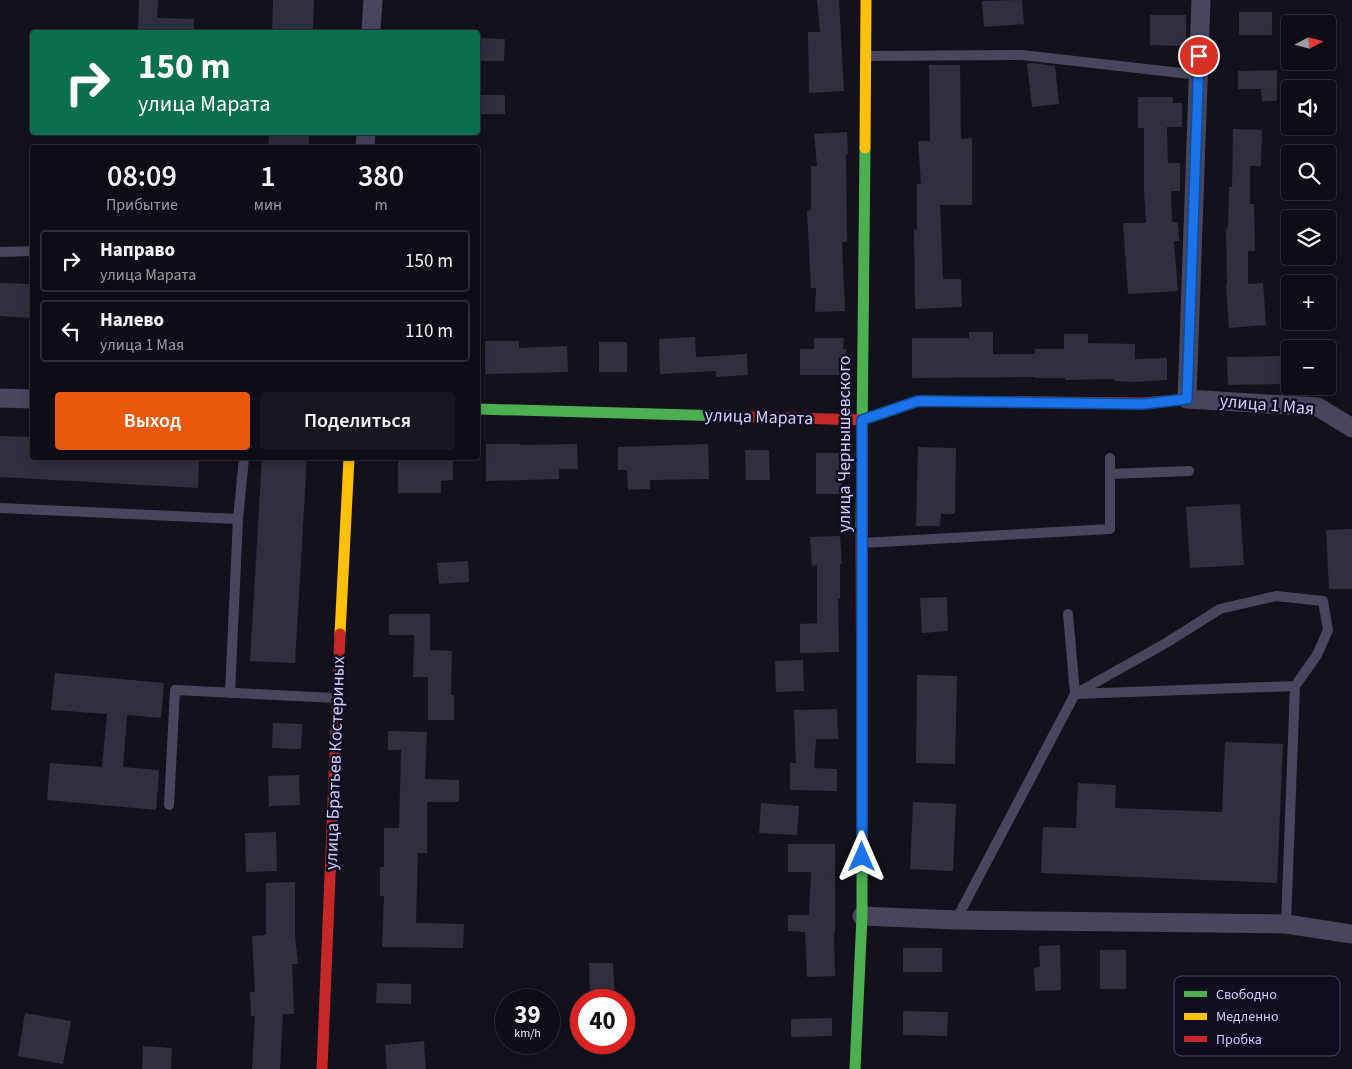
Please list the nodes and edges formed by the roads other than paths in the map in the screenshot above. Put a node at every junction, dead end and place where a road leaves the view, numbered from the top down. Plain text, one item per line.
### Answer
1 (373, 0) edge
2 (866, 0) edge
3 (1201, 0) edge
4 (371, 30) edge
5 (865, 56) junction
6 (1198, 75) junction
7 (30, 251) edge
8 (0, 252) edge
9 (0, 398) edge
10 (30, 399) edge
11 (1187, 399) junction
12 (480, 409) edge
13 (862, 420) junction
14 (1352, 428) edge
15 (1110, 458) dead end
16 (244, 460) edge
17 (349, 460) edge
18 (1189, 471) dead end
19 (1110, 474) junction
20 (0, 508) edge
21 (238, 520) junction
22 (861, 544) junction
23 (1068, 614) dead end
24 (1295, 686) junction
25 (230, 693) junction
26 (1075, 694) junction
27 (337, 698) junction
28 (169, 805) dead end
29 (862, 916) junction
30 (956, 920) junction
31 (1286, 924) junction
32 (1352, 934) edge
33 (322, 1069) edge
34 (855, 1069) edge

1 - 4 street
2 - 5 street, улица Чернышевского
3 - 6 street
5 - 6 lane
5 - 13 street, улица Чернышевского
6 - 11 street
7 - 8 lane
9 - 10 street
11 - 13 street, улица Марата
11 - 14 street, улица 1 Мая
12 - 13 street, улица Марата
13 - 22 street, улица Чернышевского
15 - 19 lane
16 - 21 lane
17 - 27 street, улица Братьев Костериных
18 - 19 lane
19 - 22 lane
20 - 21 lane
21 - 25 lane
22 - 29 street, улица Чернышевского
23 - 26 lane
24 - 26 lane
24 - 26 lane
24 - 31 lane
25 - 27 lane
25 - 28 lane
26 - 30 lane
27 - 33 street, улица Братьев Костериных
29 - 30 street
29 - 34 street, улица Чернышевского
30 - 31 street
31 - 32 street

